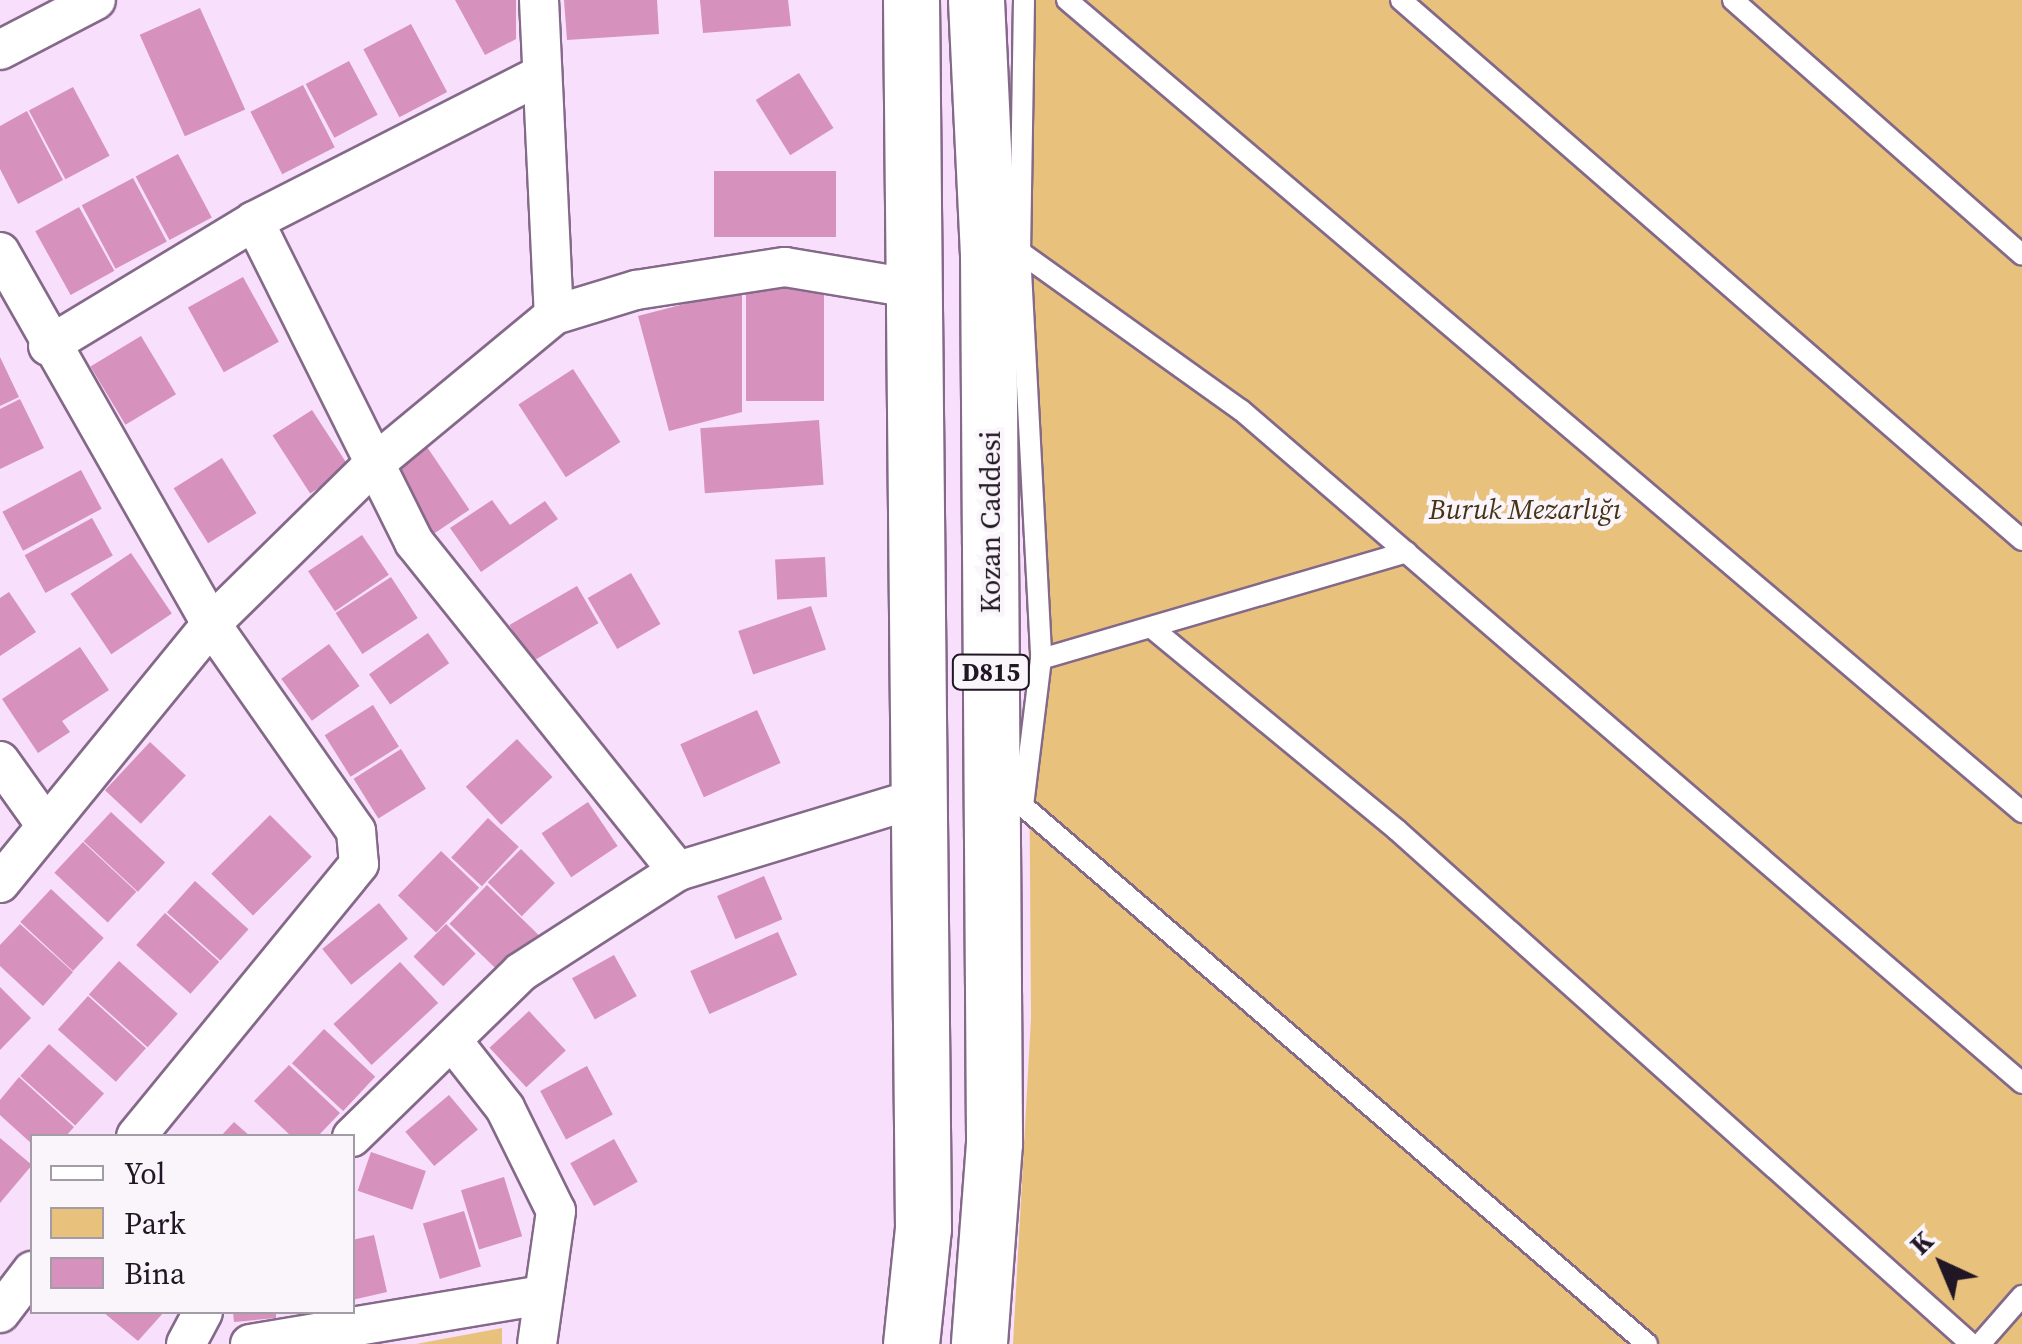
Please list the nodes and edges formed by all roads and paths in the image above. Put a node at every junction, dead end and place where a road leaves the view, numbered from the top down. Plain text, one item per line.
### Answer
1 (539, 0) edge
2 (911, 0) edge
3 (976, 0) edge
4 (1024, 0) edge
5 (1067, 0) edge
6 (1401, 0) edge
7 (1732, 0) edge
8 (88, 2) edge
9 (0, 50) edge
10 (540, 75) junction
11 (254, 222) junction
12 (0, 252) edge
13 (1020, 252) junction
14 (2022, 255) edge
15 (917, 290) junction
16 (554, 315) junction
17 (48, 346) junction
18 (373, 465) junction
19 (2022, 540) edge
20 (1406, 552) junction
21 (211, 624) junction
22 (1152, 628) junction
23 (1041, 660) junction
24 (0, 761) edge
25 (921, 797) junction
26 (2022, 812) edge
27 (45, 824) junction
28 (678, 871) junction
29 (0, 883) edge
30 (454, 1043) junction
31 (2022, 1082) edge
32 (138, 1134) edge
33 (355, 1135) edge
34 (30, 1274) edge
35 (538, 1296) junction
36 (2022, 1296) edge
37 (0, 1314) edge
38 (201, 1314) edge
39 (298, 1339) edge
40 (186, 1344) edge
41 (250, 1344) edge
42 (537, 1344) edge
43 (911, 1344) edge
44 (979, 1344) edge
45 (1647, 1344) edge
46 (1971, 1344) edge
47 (1980, 1344) edge

1 - 10 street
2 - 15 highway, D815
3 - 44 highway, Kozan Caddesi / D815
4 - 13 lane
5 - 26 lane
6 - 19 lane
7 - 14 lane
8 - 9 street
10 - 11 street
10 - 16 street
11 - 17 street
11 - 18 street
12 - 17 street
13 - 20 lane
13 - 23 lane
15 - 16 street
15 - 25 highway, D815
16 - 18 street
17 - 21 street
18 - 21 street
18 - 28 street
20 - 22 lane
20 - 31 lane
21 - 27 street
21 - 32 street
22 - 23 lane
22 - 46 lane
23 - 45 lane
24 - 27 street
25 - 28 street
25 - 43 highway, D815
27 - 29 street
28 - 30 street
30 - 33 street
30 - 35 street
34 - 37 street
35 - 39 street
35 - 42 street
36 - 47 lane
38 - 40 street
39 - 41 street

